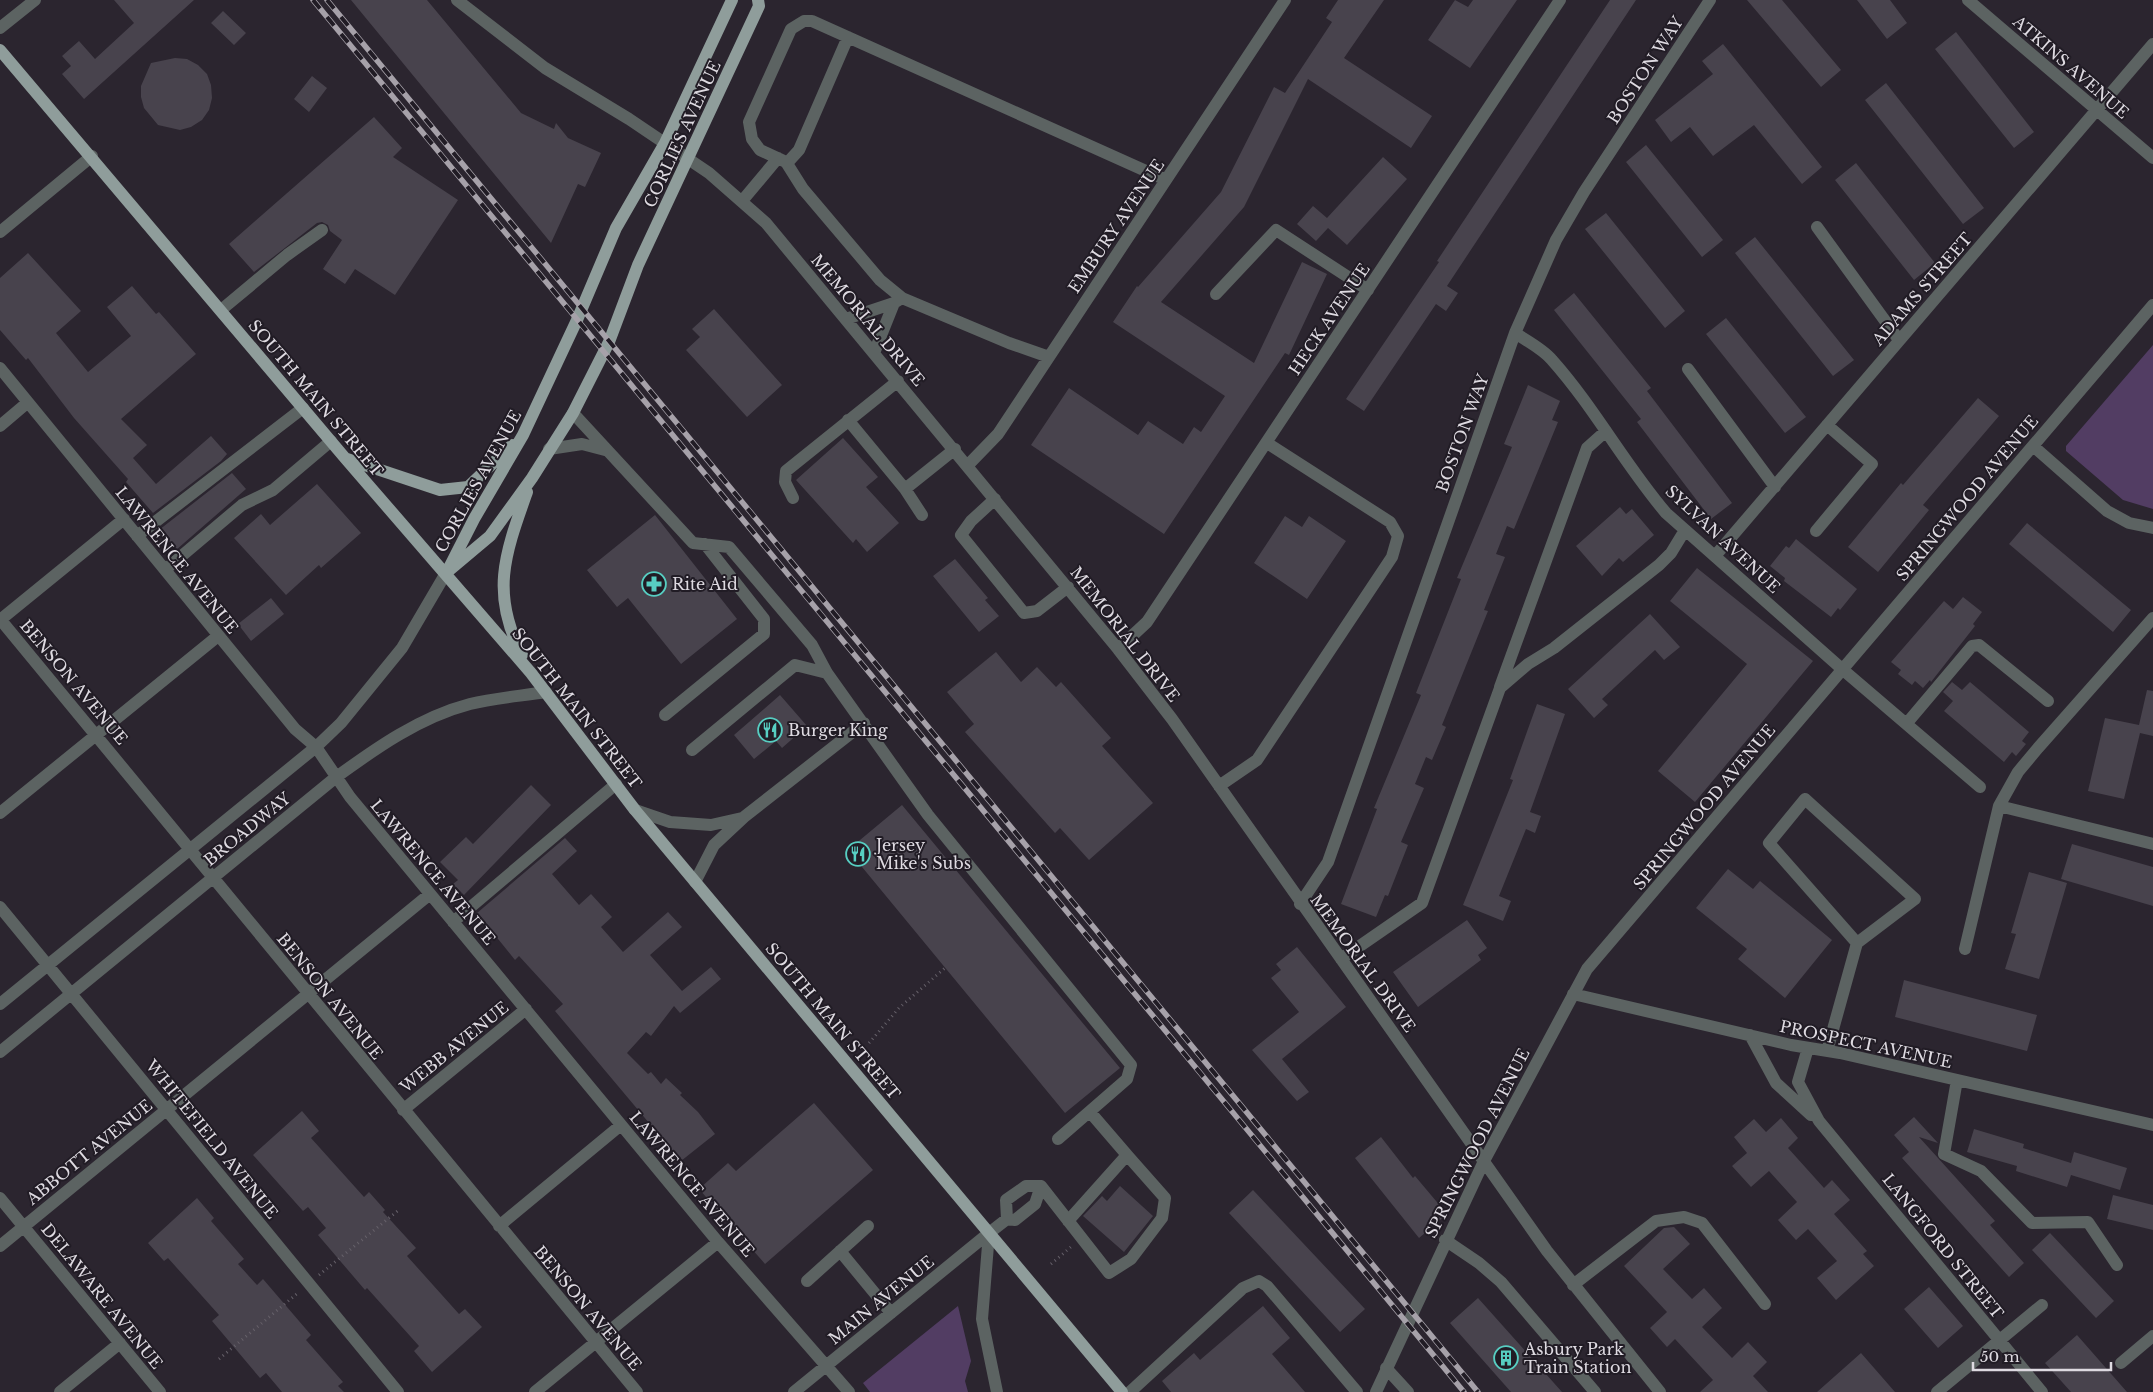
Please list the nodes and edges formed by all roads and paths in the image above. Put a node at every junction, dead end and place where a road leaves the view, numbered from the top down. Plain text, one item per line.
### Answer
1 (35, 0) edge
2 (457, 0) edge
3 (732, 0) edge
4 (758, 0) edge
5 (1285, 0) edge
6 (1560, 0) edge
7 (1710, 0) edge
8 (1968, 0) edge
9 (0, 28) edge
10 (848, 37) junction
11 (2153, 44) edge
12 (0, 50) edge
13 (2098, 111) junction
14 (665, 143) junction
15 (92, 156) junction
16 (2153, 158) edge
17 (688, 160) junction
18 (782, 160) junction
19 (1166, 180) junction
20 (742, 201) junction
21 (1817, 228) dead end
22 (322, 230) dead end
23 (0, 232) edge
24 (1368, 290) junction
25 (1216, 294) dead end
26 (898, 300) junction
27 (2153, 305) edge
28 (221, 310) junction
29 (846, 319) junction
30 (1515, 333) junction
31 (1899, 340) junction
32 (874, 353) junction
33 (1049, 357) junction
34 (0, 368) edge
35 (1688, 369) dead end
36 (898, 381) junction
37 (28, 403) junction
38 (303, 408) junction
39 (572, 413) junction
40 (848, 420) junction
41 (1827, 425) junction
42 (0, 426) edge
43 (1606, 431) junction
44 (523, 435) junction
45 (331, 441) junction
46 (1266, 442) junction
47 (2033, 446) junction
48 (549, 449) junction
49 (955, 449) junction
50 (606, 450) junction
51 (345, 458) junction
52 (968, 465) junction
53 (532, 478) junction
54 (1774, 487) junction
55 (904, 490) junction
56 (793, 498) dead end
57 (995, 498) junction
58 (922, 515) dead end
59 (124, 519) junction
60 (2153, 528) edge
61 (1685, 530) junction
62 (1816, 531) dead end
63 (137, 536) junction
64 (705, 544) junction
65 (1715, 556) junction
66 (165, 570) junction
67 (446, 573) junction
68 (1068, 587) junction
69 (2153, 618) edge
70 (0, 620) edge
71 (218, 636) junction
72 (1118, 649) junction
73 (1842, 669) junction
74 (827, 672) junction
75 (530, 673) junction
76 (1500, 688) junction
77 (546, 692) junction
78 (2048, 701) dead end
79 (665, 715) dead end
80 (864, 723) junction
81 (1907, 723) junction
82 (95, 734) junction
83 (316, 748) junction
84 (692, 750) dead end
85 (335, 778) junction
86 (616, 784) junction
87 (1219, 786) junction
88 (1980, 787) dead end
89 (1999, 806) junction
90 (635, 810) junction
91 (0, 812) edge
92 (744, 817) junction
93 (2153, 844) edge
94 (190, 849) junction
95 (213, 877) junction
96 (695, 882) junction
97 (430, 894) junction
98 (1300, 904) junction
99 (0, 907) edge
100 (453, 922) junction
101 (1857, 943) junction
102 (1965, 950) dead end
103 (1341, 959) junction
104 (48, 965) junction
105 (945, 968) dead end
106 (70, 993) junction
107 (308, 994) junction
108 (1573, 994) junction
109 (0, 1004) edge
110 (526, 1009) junction
111 (1750, 1036) junction
112 (869, 1043) dead end
113 (1808, 1048) junction
114 (1827, 1051) junction
115 (0, 1052) edge
116 (1957, 1080) junction
117 (167, 1110) junction
118 (403, 1110) junction
119 (1090, 1112) junction
120 (1819, 1121) junction
121 (621, 1125) junction
122 (2153, 1125) edge
123 (1058, 1139) dead end
124 (1127, 1155) junction
125 (1484, 1161) junction
126 (1041, 1186) junction
127 (0, 1198) edge
128 (1011, 1219) junction
129 (1068, 1221) junction
130 (24, 1226) junction
131 (499, 1226) junction
132 (868, 1226) dead end
133 (989, 1232) junction
134 (1445, 1240) junction
135 (718, 1242) junction
136 (0, 1246) edge
137 (840, 1251) junction
138 (2117, 1265) dead end
139 (807, 1281) dead end
140 (1573, 1286) junction
141 (1765, 1304) dead end
142 (2042, 1305) dead end
143 (891, 1313) junction
144 (2153, 1336) edge
145 (1999, 1341) junction
146 (596, 1342) junction
147 (120, 1344) junction
148 (2121, 1363) dead end
149 (826, 1366) junction
150 (1386, 1368) junction
151 (60, 1392) edge
152 (160, 1392) edge
153 (398, 1392) edge
154 (535, 1392) edge
155 (637, 1392) edge
156 (794, 1392) edge
157 (849, 1392) edge
158 (997, 1392) edge
159 (1122, 1392) edge
160 (1130, 1392) edge
161 (1357, 1392) edge
162 (1376, 1392) edge
163 (1408, 1392) edge
164 (1595, 1392) edge
165 (1660, 1392) edge
166 (1937, 1392) edge
167 (2042, 1392) edge

1 - 9 street
2 - 14 street, MEMORIAL DRIVE
3 - 14 main road, CORLIES AVENUE
4 - 17 main road, CORLIES AVENUE
5 - 19 street, EMBURY AVENUE
6 - 24 street, HECK AVENUE
7 - 30 street, BOSTON WAY
8 - 13 street, ATKINS AVENUE
10 - 18 street
10 - 18 street
10 - 19 street
11 - 13 street, ADAMS STREET
12 - 15 main road, SOUTH MAIN STREET
13 - 16 street, ATKINS AVENUE
13 - 31 street, ADAMS STREET
14 - 17 street, MEMORIAL DRIVE
14 - 44 main road, CORLIES AVENUE
15 - 23 street
15 - 28 main road, SOUTH MAIN STREET
17 - 20 street, MEMORIAL DRIVE
17 - 39 main road, CORLIES AVENUE
18 - 20 street
18 - 26 street
19 - 33 street, EMBURY AVENUE
20 - 29 street, MEMORIAL DRIVE
21 - 31 street
22 - 28 street
24 - 25 street
24 - 46 street, HECK AVENUE
26 - 29 street
26 - 32 street
26 - 33 street
27 - 47 street, SPRINGWOOD AVENUE
28 - 38 main road, SOUTH MAIN STREET
29 - 32 street, MEMORIAL DRIVE
30 - 43 street, SYLVAN AVENUE
30 - 98 street, BOSTON WAY
31 - 41 street, ADAMS STREET
32 - 36 street, MEMORIAL DRIVE
33 - 52 street, EMBURY AVENUE
34 - 37 street, LAWRENCE AVENUE
35 - 54 street
36 - 40 street
36 - 49 street, MEMORIAL DRIVE
37 - 42 street
37 - 59 street, LAWRENCE AVENUE
38 - 45 main road, SOUTH MAIN STREET
38 - 63 street
39 - 48 main road, CORLIES AVENUE
39 - 50 street
40 - 55 street
40 - 56 street
41 - 54 street, ADAMS STREET
41 - 62 street
43 - 61 street, SYLVAN AVENUE
43 - 76 street
44 - 51 main road
44 - 67 main road, CORLIES AVENUE
45 - 51 main road, SOUTH MAIN STREET
45 - 66 street
46 - 72 street, HECK AVENUE
46 - 87 street
47 - 60 street
47 - 73 street, SPRINGWOOD AVENUE
48 - 50 street
48 - 53 main road, CORLIES AVENUE
49 - 52 street, MEMORIAL DRIVE
49 - 55 street
50 - 64 street
51 - 67 main road, SOUTH MAIN STREET
52 - 57 street, MEMORIAL DRIVE
53 - 67 main road, CORLIES AVENUE
53 - 75 main road
54 - 65 street, ADAMS STREET
55 - 58 street
57 - 68 street, MEMORIAL DRIVE
57 - 68 street
59 - 63 street, LAWRENCE AVENUE
59 - 70 street
61 - 65 street, SYLVAN AVENUE
61 - 76 street
63 - 66 street, LAWRENCE AVENUE
64 - 74 street
64 - 79 street
65 - 73 street, SYLVAN AVENUE
66 - 71 street, LAWRENCE AVENUE
67 - 75 main road, SOUTH MAIN STREET
67 - 83 street, BROADWAY
68 - 72 street, MEMORIAL DRIVE
69 - 89 street
70 - 82 street, BENSON AVENUE
71 - 82 street
71 - 83 street, LAWRENCE AVENUE
72 - 87 street, MEMORIAL DRIVE
73 - 81 street, SYLVAN AVENUE
73 - 108 street, SPRINGWOOD AVENUE
74 - 80 street
74 - 84 street
75 - 77 main road, SOUTH MAIN STREET
76 - 103 street
77 - 85 street, BROADWAY
77 - 86 main road, SOUTH MAIN STREET
78 - 81 street
80 - 92 street
80 - 119 street
81 - 88 street, SYLVAN AVENUE
82 - 91 street
82 - 94 street, BENSON AVENUE
83 - 85 street, LAWRENCE AVENUE
83 - 94 street, BROADWAY
85 - 95 street, BROADWAY
85 - 97 street, LAWRENCE AVENUE
86 - 90 main road, SOUTH MAIN STREET
86 - 100 street
87 - 98 street, MEMORIAL DRIVE
89 - 93 street
89 - 102 street
90 - 92 street
90 - 96 main road, SOUTH MAIN STREET
92 - 96 street
94 - 95 street, BENSON AVENUE
94 - 104 street, BROADWAY
95 - 106 street, BROADWAY
95 - 107 street, BENSON AVENUE
96 - 133 main road, SOUTH MAIN STREET
97 - 100 street, LAWRENCE AVENUE
97 - 107 street, ABBOTT AVENUE
98 - 103 street, MEMORIAL DRIVE
99 - 104 street, WHITEFIELD AVENUE
100 - 110 street, LAWRENCE AVENUE
101 - 101 street
101 - 114 street
103 - 125 street, MEMORIAL DRIVE
104 - 106 street, WHITEFIELD AVENUE
104 - 109 street, BROADWAY
105 - 112 path
106 - 115 street, BROADWAY
106 - 117 street, WHITEFIELD AVENUE
107 - 117 street, ABBOTT AVENUE
107 - 118 street, BENSON AVENUE
108 - 111 street, PROSPECT AVENUE
108 - 125 street, SPRINGWOOD AVENUE
110 - 118 street, WEBB AVENUE
110 - 121 street, LAWRENCE AVENUE
111 - 113 street, PROSPECT AVENUE
111 - 120 street, LANGFORD STREET
113 - 114 street, PROSPECT AVENUE
113 - 120 street, LANGFORD STREET
114 - 116 street, PROSPECT AVENUE
116 - 122 street, PROSPECT AVENUE
116 - 138 street
117 - 130 street, ABBOTT AVENUE
117 - 153 street, WHITEFIELD AVENUE
118 - 131 street, BENSON AVENUE
119 - 123 street
119 - 124 street
120 - 145 street, LANGFORD STREET
121 - 131 street
121 - 135 street, LAWRENCE AVENUE
124 - 129 street
124 - 129 street
125 - 134 street, SPRINGWOOD AVENUE
125 - 140 street, MEMORIAL DRIVE
126 - 128 street, MAIN AVENUE
126 - 128 street
126 - 129 street
127 - 130 street, DELAWARE AVENUE
128 - 133 street, MAIN AVENUE
130 - 136 street, ABBOTT AVENUE
130 - 147 street, DELAWARE AVENUE
131 - 146 street, BENSON AVENUE
132 - 137 street
133 - 143 street, MAIN AVENUE
133 - 158 street
133 - 159 main road, SOUTH MAIN STREET
134 - 150 street, SPRINGWOOD AVENUE
134 - 164 street
135 - 146 street
135 - 149 street, LAWRENCE AVENUE
137 - 139 street
137 - 143 street
140 - 141 street
140 - 165 street, MEMORIAL DRIVE
142 - 145 street
143 - 149 street, MAIN AVENUE
144 - 148 street
145 - 166 street
145 - 167 street, LANGFORD STREET
146 - 154 street
146 - 155 street, BENSON AVENUE
147 - 151 street
147 - 152 street, DELAWARE AVENUE
149 - 156 street, MAIN AVENUE
149 - 157 street, LAWRENCE AVENUE
150 - 162 street, SPRINGWOOD AVENUE
150 - 163 street
160 - 161 street

